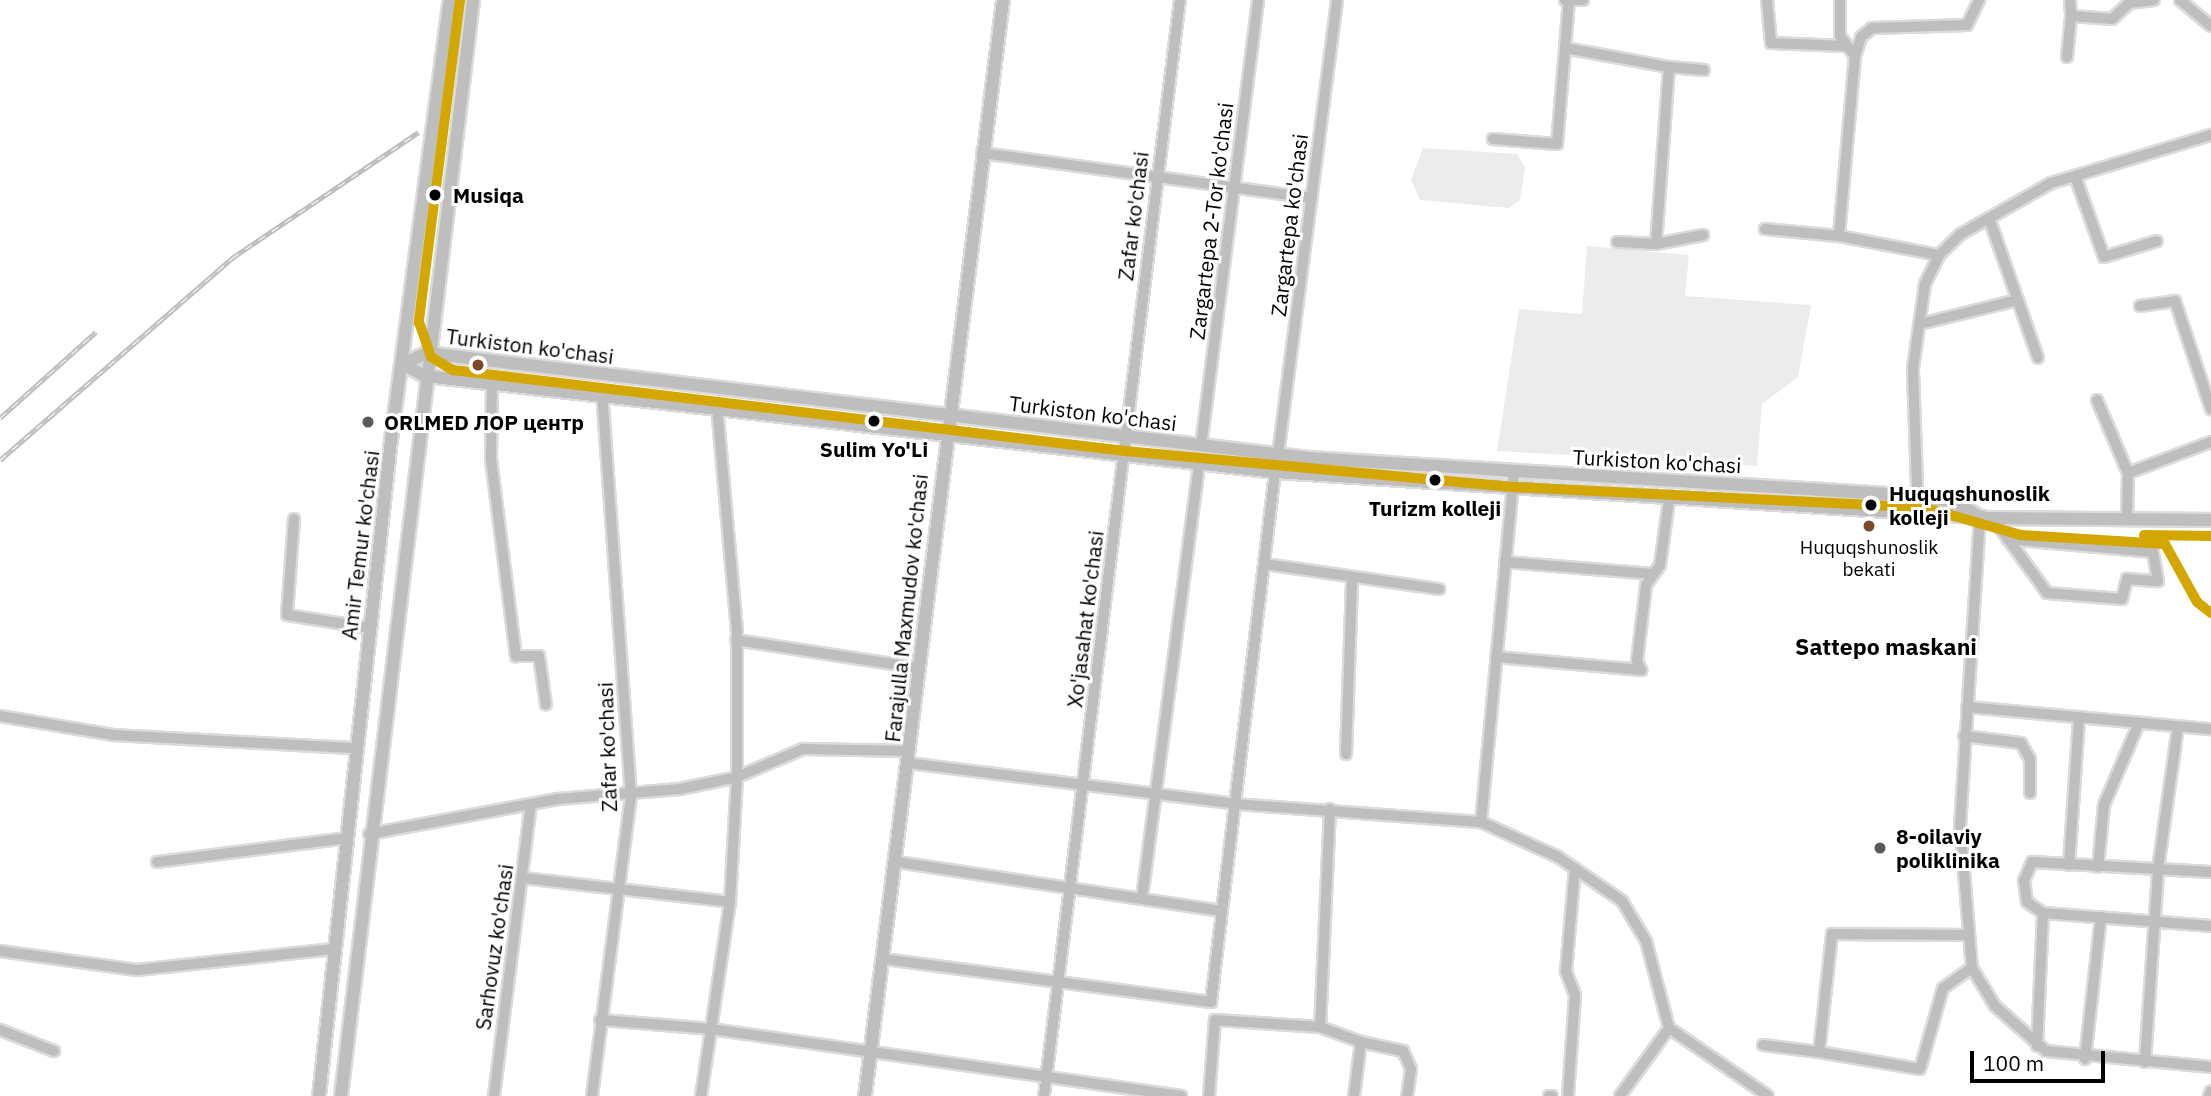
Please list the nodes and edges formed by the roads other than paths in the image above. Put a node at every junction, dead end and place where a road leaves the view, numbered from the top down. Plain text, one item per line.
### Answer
1 (450, 0) edge
2 (473, 0) edge
3 (1003, 0) edge
4 (1180, 0) edge
5 (1258, 0) edge
6 (1336, 0) edge
7 (1567, 0) edge
8 (1582, 0) edge
9 (1767, 0) edge
10 (1840, 0) edge
11 (1979, 0) edge
12 (2070, 0) edge
13 (2154, 0) edge
14 (2180, 0) edge
15 (2071, 16) junction
16 (2211, 26) edge
17 (1846, 46) junction
18 (1565, 48) junction
19 (1855, 55) junction
20 (2067, 57) dead end
21 (1669, 67) junction
22 (1704, 70) dead end
23 (2211, 135) edge
24 (1493, 139) dead end
25 (982, 153) junction
26 (2075, 176) junction
27 (1157, 177) junction
28 (1236, 189) junction
29 (1312, 198) junction
30 (1989, 218) junction
31 (1765, 229) dead end
32 (1703, 234) dead end
33 (1839, 236) junction
34 (2157, 241) dead end
35 (1617, 242) dead end
36 (1656, 244) junction
37 (1939, 255) junction
38 (2018, 300) junction
39 (2140, 306) dead end
40 (1920, 324) junction
41 (427, 353) junction
42 (2038, 358) dead end
43 (402, 364) junction
44 (425, 376) junction
45 (492, 384) junction
46 (602, 396) junction
47 (2097, 400) dead end
48 (2211, 408) edge
49 (717, 409) junction
50 (948, 415) junction
51 (945, 436) junction
52 (1127, 437) junction
53 (2211, 442) edge
54 (1201, 446) junction
55 (1124, 455) junction
56 (1278, 455) junction
57 (1199, 463) junction
58 (1275, 472) junction
59 (1514, 473) junction
60 (2128, 473) junction
61 (1515, 492) junction
62 (1918, 496) junction
63 (1669, 500) junction
64 (1918, 514) junction
65 (1987, 518) junction
66 (294, 519) dead end
67 (2127, 519) junction
68 (2211, 520) edge
69 (2008, 539) junction
70 (1505, 562) junction
71 (1265, 564) junction
72 (1654, 574) junction
73 (1352, 580) junction
74 (1439, 589) dead end
75 (370, 628) junction
76 (736, 640) junction
77 (1496, 657) junction
78 (919, 668) junction
79 (546, 705) dead end
80 (1967, 707) junction
81 (0, 716) edge
82 (2079, 717) junction
83 (2139, 723) junction
84 (2178, 727) junction
85 (2211, 729) edge
86 (1964, 736) junction
87 (356, 748) junction
88 (1346, 754) dead end
89 (909, 757) junction
90 (737, 777) junction
91 (1084, 788) junction
92 (2030, 793) dead end
93 (1157, 795) junction
94 (632, 796) junction
95 (531, 804) junction
96 (1235, 804) junction
97 (1330, 808) junction
98 (1482, 822) junction
99 (369, 834) junction
100 (346, 838) junction
101 (158, 862) dead end
102 (897, 862) junction
103 (2069, 865) junction
104 (2098, 867) junction
105 (1575, 868) junction
106 (2158, 869) junction
107 (2211, 872) edge
108 (524, 878) junction
109 (1072, 889) junction
110 (620, 892) junction
111 (1142, 898) junction
112 (730, 902) junction
113 (1220, 911) junction
114 (2043, 913) junction
115 (2101, 917) junction
116 (2153, 920) junction
117 (2211, 926) edge
118 (1966, 935) junction
119 (334, 949) junction
120 (0, 951) edge
121 (884, 959) junction
122 (1972, 968) junction
123 (1061, 985) junction
124 (600, 1020) junction
125 (1320, 1027) junction
126 (1669, 1028) junction
127 (711, 1029) junction
128 (0, 1030) edge
129 (1361, 1042) junction
130 (1763, 1045) dead end
131 (2037, 1046) junction
132 (54, 1051) dead end
133 (1819, 1052) junction
134 (871, 1054) junction
135 (2085, 1059) junction
136 (2146, 1062) junction
137 (2211, 1067) edge
138 (1046, 1080) junction
139 (2211, 1091) edge
140 (319, 1096) edge
141 (341, 1096) edge
142 (494, 1096) edge
143 (592, 1096) edge
144 (701, 1096) edge
145 (865, 1096) edge
146 (1044, 1096) edge
147 (1181, 1096) edge
148 (1209, 1096) edge
149 (1354, 1096) edge
150 (1407, 1096) edge
151 (1567, 1096) edge
152 (1620, 1096) edge
153 (1768, 1096) edge
154 (2209, 1096) edge

1 - 43 main road, Amir Temur ko'chasi
2 - 41 main road, Amir Temur ko'chasi
3 - 25 main road, Farajulla Maxmudov ko'chasi
4 - 27 street, Zafar ko'chasi
5 - 28 street, Zargartepa 2-Tor ko'chasi
6 - 29 street, Zargartepa ko'chasi
7 - 8 street
7 - 18 street
9 - 17 street
10 - 17 street
11 - 19 street
12 - 15 street
13 - 15 street
14 - 16 street
15 - 20 street
17 - 19 street
18 - 21 street
18 - 24 street
19 - 33 street
21 - 22 street
21 - 36 street
23 - 26 street
25 - 27 street
25 - 50 main road, Farajulla Maxmudov ko'chasi
26 - 30 street
26 - 34 street
27 - 28 street
27 - 52 street, Zafar ko'chasi
28 - 29 street
28 - 54 street, Zargartepa 2-Tor ko'chasi
29 - 56 street, Zargartepa ko'chasi
30 - 37 street
30 - 38 street
31 - 33 street
32 - 36 street
33 - 37 street
35 - 36 street
37 - 40 street
38 - 40 street
38 - 42 street
39 - 48 street
40 - 62 street
41 - 43 main road, Turkiston ko'chasi
41 - 44 main road, Amir Temur ko'chasi
41 - 50 main road, Turkiston ko'chasi
43 - 44 main road, Turkiston ko'chasi
43 - 75 main road, Amir Temur ko'chasi
44 - 45 main road, Turkiston ko'chasi
44 - 99 main road, Amir Temur ko'chasi
45 - 46 main road, Turkiston ko'chasi
45 - 79 street
46 - 49 main road, Turkiston ko'chasi
46 - 94 street, Zafar ko'chasi
47 - 60 street
49 - 51 main road, Turkiston ko'chasi
49 - 76 street
50 - 51 main road, Farajulla Maxmudov ko'chasi
50 - 52 main road, Turkiston ko'chasi
51 - 55 main road, Turkiston ko'chasi
51 - 78 main road, Farajulla Maxmudov ko'chasi
52 - 54 main road, Turkiston ko'chasi
52 - 55 street, Zafar ko'chasi
53 - 60 street
54 - 56 main road, Turkiston ko'chasi
55 - 57 main road, Turkiston ko'chasi
55 - 91 street, Xo'jasahat ko'chasi
56 - 59 main road, Turkiston ko'chasi
57 - 58 main road, Turkiston ko'chasi
57 - 93 street
58 - 61 main road, Turkiston ko'chasi
58 - 71 street
59 - 61 street
59 - 62 main road, Turkiston ko'chasi
60 - 67 street
61 - 63 main road, Turkiston ko'chasi
61 - 70 street
62 - 64 street
62 - 65 main road, Turkiston ko'chasi
63 - 64 main road, Turkiston ko'chasi
63 - 72 street
64 - 65 main road, Turkiston ko'chasi
65 - 67 main road, Turkiston ko'chasi
65 - 69 street
65 - 80 street
66 - 75 street
67 - 68 main road, Turkiston ko'chasi
69 - 69 street
70 - 72 street
70 - 77 street
71 - 73 street
71 - 96 street
72 - 77 street
73 - 74 street
73 - 88 street
75 - 87 main road, Amir Temur ko'chasi
76 - 78 street
76 - 90 street
77 - 98 street
78 - 89 main road, Farajulla Maxmudov ko'chasi
80 - 82 street
80 - 86 street
81 - 87 street
82 - 83 street
82 - 103 street
83 - 84 street
83 - 104 street
84 - 85 street
84 - 106 street
86 - 92 street
86 - 118 street
87 - 100 main road, Amir Temur ko'chasi
89 - 90 street
89 - 91 street
89 - 102 main road, Farajulla Maxmudov ko'chasi
90 - 94 street
90 - 112 street
91 - 93 street
91 - 109 street, Xo'jasahat ko'chasi
93 - 96 street
93 - 111 street
94 - 95 street
94 - 110 street, Zafar ko'chasi
95 - 99 street
95 - 108 street, Sarhovuz ko'chasi
96 - 97 street
96 - 113 street
97 - 98 street
97 - 125 street
98 - 105 street
99 - 141 main road, Amir Temur ko'chasi
100 - 101 street
100 - 119 main road, Amir Temur ko'chasi
102 - 109 street
102 - 121 main road, Farajulla Maxmudov ko'chasi
103 - 104 street
103 - 114 street
104 - 106 street
105 - 126 street
105 - 151 street
106 - 107 street
106 - 116 street
108 - 110 street
108 - 142 street, Sarhovuz ko'chasi
109 - 111 street
109 - 123 street, Xo'jasahat ko'chasi
110 - 112 street
110 - 124 street, Zafar ko'chasi
111 - 113 street
112 - 127 street
113 - 123 street
114 - 115 street
114 - 131 street
115 - 116 street
115 - 135 street
116 - 117 street
116 - 136 street
118 - 122 street
118 - 133 street
119 - 120 street
119 - 140 main road, Amir Temur ko'chasi
121 - 123 street
121 - 134 main road, Farajulla Maxmudov ko'chasi
122 - 131 street
122 - 133 street
123 - 138 street, Xo'jasahat ko'chasi
124 - 127 street
124 - 143 street, Zafar ko'chasi
125 - 129 street
125 - 148 street
126 - 152 street
126 - 153 street
127 - 134 street
127 - 144 street
128 - 132 street
129 - 149 street
129 - 150 street
130 - 133 street
131 - 135 street
134 - 138 street
134 - 145 main road, Farajulla Maxmudov ko'chasi
135 - 136 street
136 - 137 street
138 - 146 street, Xo'jasahat ko'chasi
138 - 147 street
139 - 154 street

